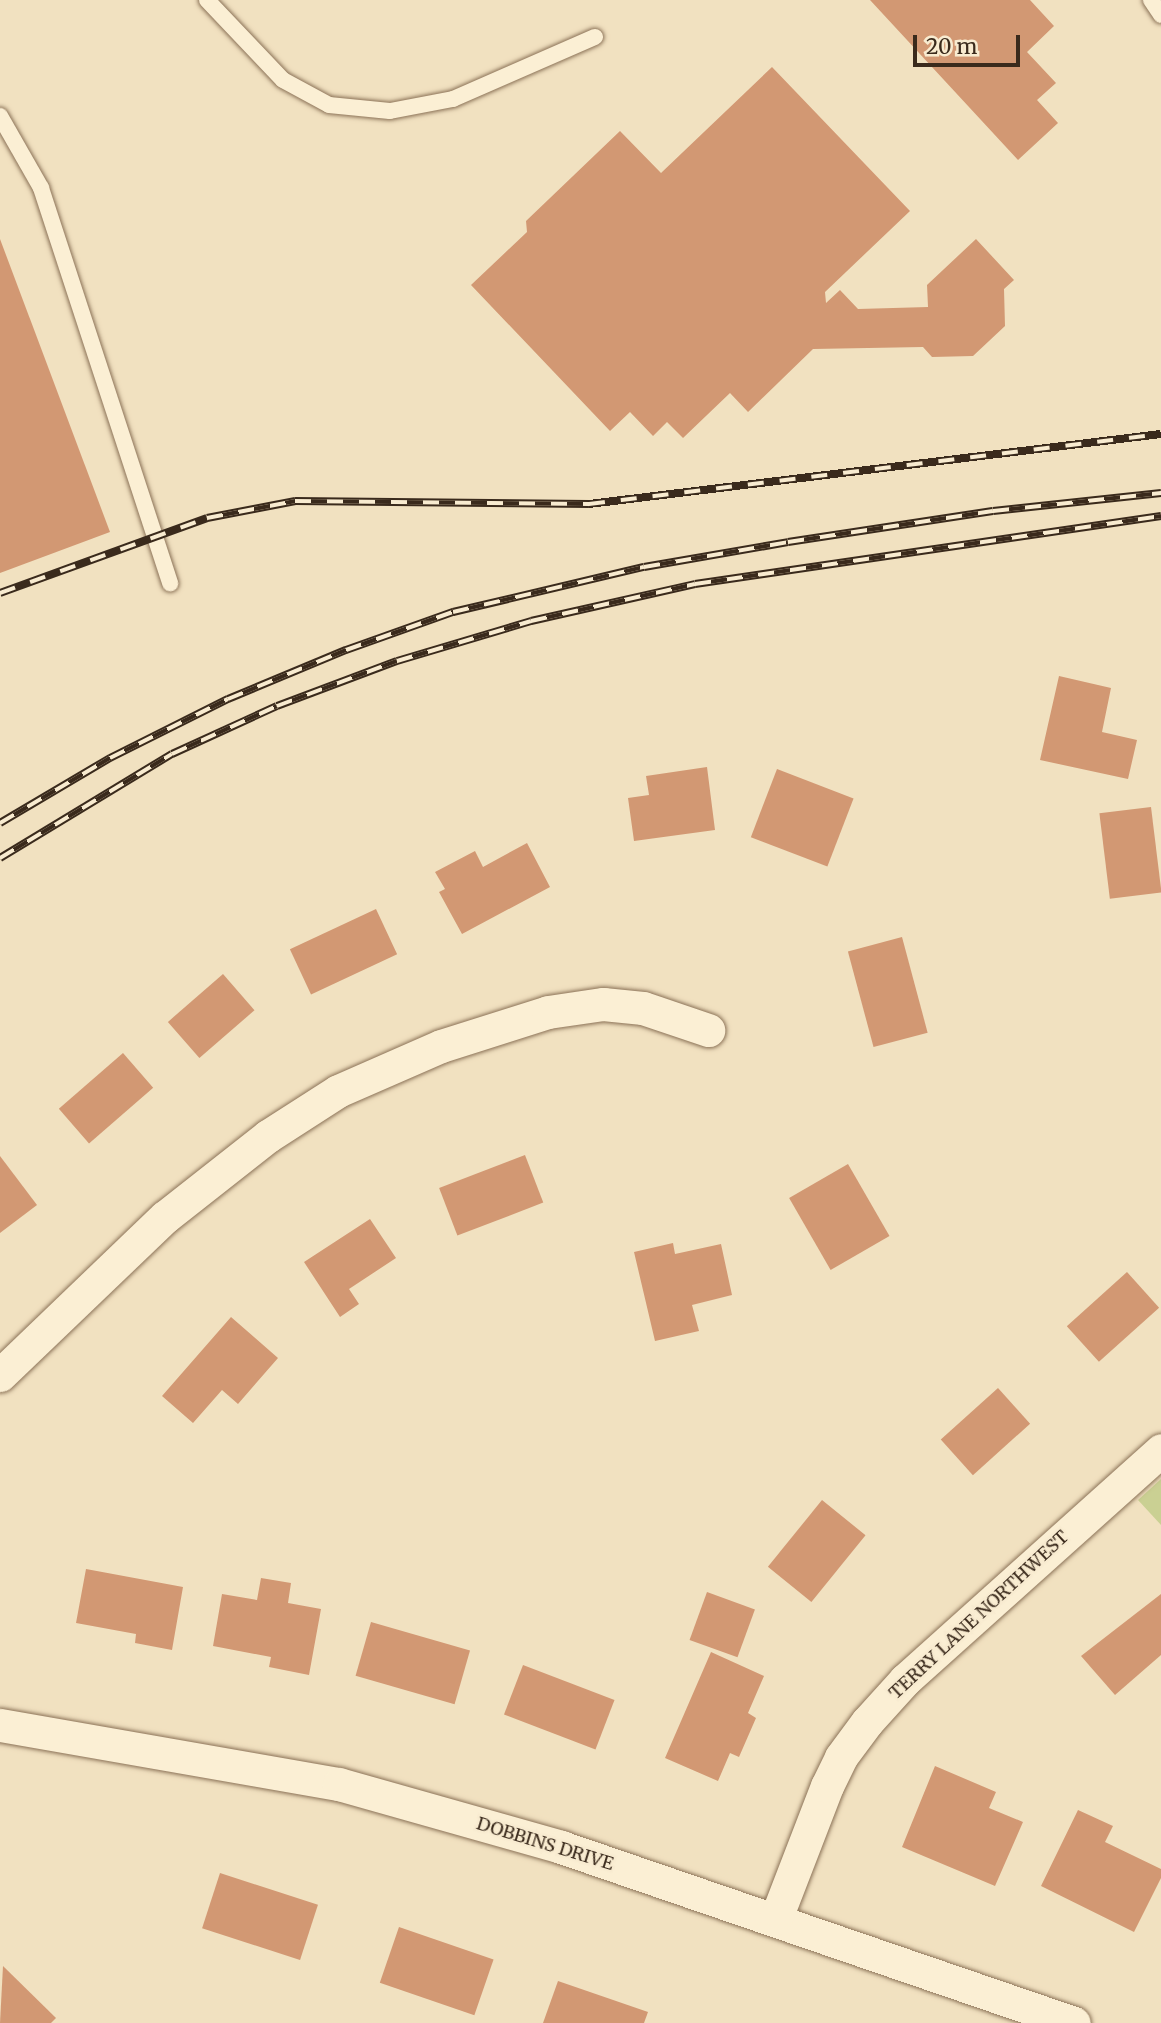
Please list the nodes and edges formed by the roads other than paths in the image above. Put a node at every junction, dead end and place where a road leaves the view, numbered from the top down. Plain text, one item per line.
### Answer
1 (207, 0) edge
2 (1151, 0) edge
3 (1161, 15) edge
4 (595, 37) dead end
5 (0, 116) edge
6 (170, 583) dead end
7 (708, 1030) dead end
8 (0, 1375) edge
9 (1161, 1450) edge
10 (0, 1725) edge
11 (776, 1918) junction
12 (1074, 2023) edge

1 - 4 lane
2 - 3 lane
5 - 6 lane
7 - 8 street
9 - 11 street, TERRY LANE NORTHWEST
10 - 11 street, DOBBINS DRIVE
11 - 12 street, DOBBINS DRIVE

